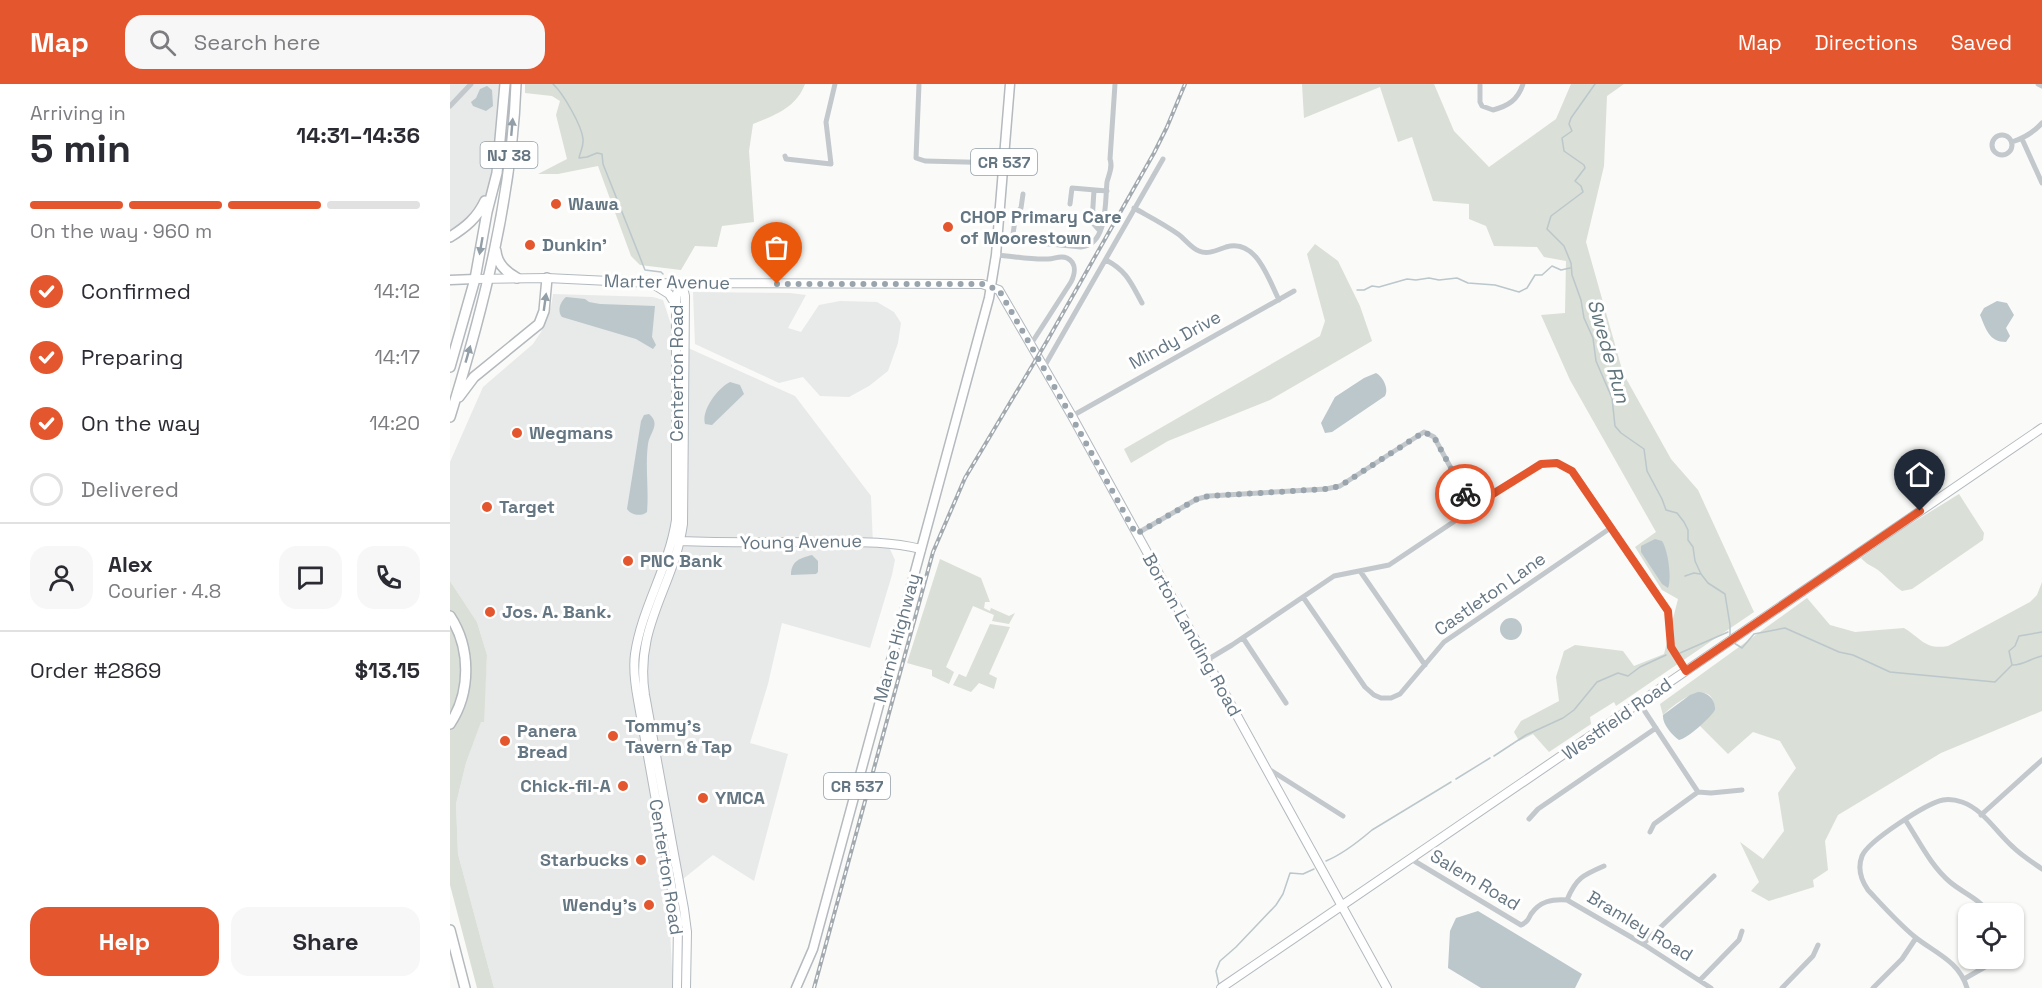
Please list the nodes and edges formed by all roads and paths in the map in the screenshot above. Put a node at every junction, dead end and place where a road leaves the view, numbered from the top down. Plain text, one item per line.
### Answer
1 (471, 84) edge
2 (505, 84) edge
3 (516, 84) edge
4 (836, 84) edge
5 (919, 84) edge
6 (1010, 84) edge
7 (1115, 84) edge
8 (1480, 84) edge
9 (1523, 84) edge
10 (450, 106) edge
11 (2042, 123) edge
12 (2022, 139) junction
13 (2012, 142) dead end
14 (784, 156) dead end
15 (1163, 159) dead end
16 (1004, 163) junction
17 (497, 173) junction
18 (2042, 183) edge
19 (1094, 190) junction
20 (1107, 191) junction
21 (1023, 194) dead end
22 (1070, 204) dead end
23 (1134, 208) junction
24 (1100, 231) junction
25 (450, 237) edge
26 (998, 239) junction
27 (1012, 241) junction
28 (495, 245) junction
29 (996, 255) junction
30 (1106, 260) junction
31 (547, 278) junction
32 (475, 279) junction
33 (488, 279) junction
34 (517, 279) junction
35 (450, 280) edge
36 (651, 283) junction
37 (682, 283) junction
38 (992, 286) junction
39 (1294, 291) dead end
40 (1280, 300) junction
41 (1142, 303) dead end
42 (676, 306) junction
43 (1031, 344) junction
44 (450, 367) edge
45 (1044, 367) junction
46 (451, 412) edge
47 (1071, 416) junction
48 (2042, 428) edge
49 (1472, 507) junction
50 (1612, 527) junction
51 (1136, 534) junction
52 (680, 541) junction
53 (921, 549) junction
54 (1360, 571) junction
55 (1303, 597) junction
56 (450, 616) edge
57 (450, 624) edge
58 (1243, 638) junction
59 (1206, 660) junction
60 (1425, 665) junction
61 (1686, 671) junction
62 (1286, 704) dead end
63 (1640, 704) junction
64 (450, 714) edge
65 (450, 724) edge
66 (1656, 728) junction
67 (2042, 760) edge
68 (1266, 767) junction
69 (1742, 790) dead end
70 (1698, 792) junction
71 (1981, 815) junction
72 (1343, 816) dead end
73 (1529, 819) dead end
74 (1906, 821) junction
75 (1650, 832) dead end
76 (1411, 859) junction
77 (1604, 866) dead end
78 (2042, 869) edge
79 (1714, 876) dead end
80 (1567, 900) junction
81 (1981, 903) edge
82 (1341, 906) junction
83 (678, 924) junction
84 (1524, 924) joint
85 (450, 930) edge
86 (1742, 931) dead end
87 (1916, 938) junction
88 (1643, 944) junction
89 (1818, 945) dead end
90 (686, 961) junction
91 (1982, 969) edge
92 (1964, 979) junction
93 (1700, 980) junction
94 (1879, 983) junction
95 (465, 988) edge
96 (677, 988) edge
97 (686, 988) edge
98 (796, 988) edge
99 (1221, 988) edge
100 (1387, 988) edge
101 (1711, 988) edge
102 (1782, 988) edge
103 (1874, 988) edge
104 (1886, 988) edge
105 (1967, 988) edge

1 - 10 street
2 - 17 highway, NJ 38
28 -> 3 highway, NJ 38
4 - 14 street
5 - 16 street
6 - 16 main road, CR 537
7 - 20 street
8 - 9 street
11 - 12 street
12 - 13 street
12 - 18 street
15 - 23 street
16 - 26 main road, CR 537
17 - 25 highway
17 -> 32 highway, NJ 38
19 - 20 street
19 - 22 street
19 - 24 street
20 - 24 street
21 - 27 street
23 - 30 street
23 - 40 street
24 - 27 street
26 - 27 street
26 - 29 main road, CR 537
28 - 33 highway, NJ 38
28 - 34 highway
29 - 38 main road, CR 537
29 - 43 street
30 - 41 street
30 - 45 street
31 - 34 street, Marter Avenue
31 - 36 street, Marter Avenue
46 -> 31 highway
32 - 33 street, Marter Avenue
32 - 35 main road, Marter Avenue
32 - 44 highway, NJ 38
33 - 34 street, Marter Avenue
46 -> 33 highway, NJ 38
36 - 37 street, Marter Avenue
36 - 42 street
37 - 38 street, Marter Avenue
37 - 42 street, Centerton Road
37 - 52 street, Centerton Road
38 - 43 street, Borton Landing Road
38 - 53 main road, Marne Highway / CR 537
39 - 40 street, Mindy Drive
40 - 47 street, Mindy Drive
42 - 83 street, Centerton Road
43 - 45 street, Borton Landing Road
45 - 47 street, Borton Landing Road
47 - 51 street, Borton Landing Road
48 - 61 street, Westfield Road
49 - 50 street
49 - 51 street
49 - 54 street
50 - 60 street, Castleton Lane
50 - 61 street
51 - 59 street, Borton Landing Road
52 - 53 street, Young Avenue
52 - 90 street, Centerton Road
53 - 98 main road, Marne Highway / CR 537
54 - 55 street
54 - 60 street
55 - 58 street
55 - 60 street, Castleton Lane
56 - 65 highway
57 - 64 highway
58 - 59 street
58 - 62 street
59 - 68 street, Borton Landing Road
61 - 63 street, Westfield Road
63 - 66 street
63 - 76 street, Westfield Road
66 - 70 street
66 - 73 street
67 - 71 street
68 - 72 street
68 - 82 street, Borton Landing Road
69 - 70 street
70 - 75 street
71 - 74 street
71 - 78 street
74 - 81 street
74 - 87 street
76 - 82 street, Westfield Road
76 - 84 street, Salem Road
77 - 80 street
79 - 88 street
80 - 84 street, Bramley Road
80 - 88 street, Bramley Road
82 - 99 street, Westfield Road
82 - 100 street, Borton Landing Road
83 - 90 street
83 - 96 street, Centerton Road
85 - 95 highway
86 - 93 street
87 - 92 street
87 - 94 street
88 - 93 street, Bramley Road
89 - 102 street
90 - 97 street, Centerton Road
91 - 92 street
92 - 105 street
93 - 101 street, Bramley Road
94 - 103 street
94 - 104 street

